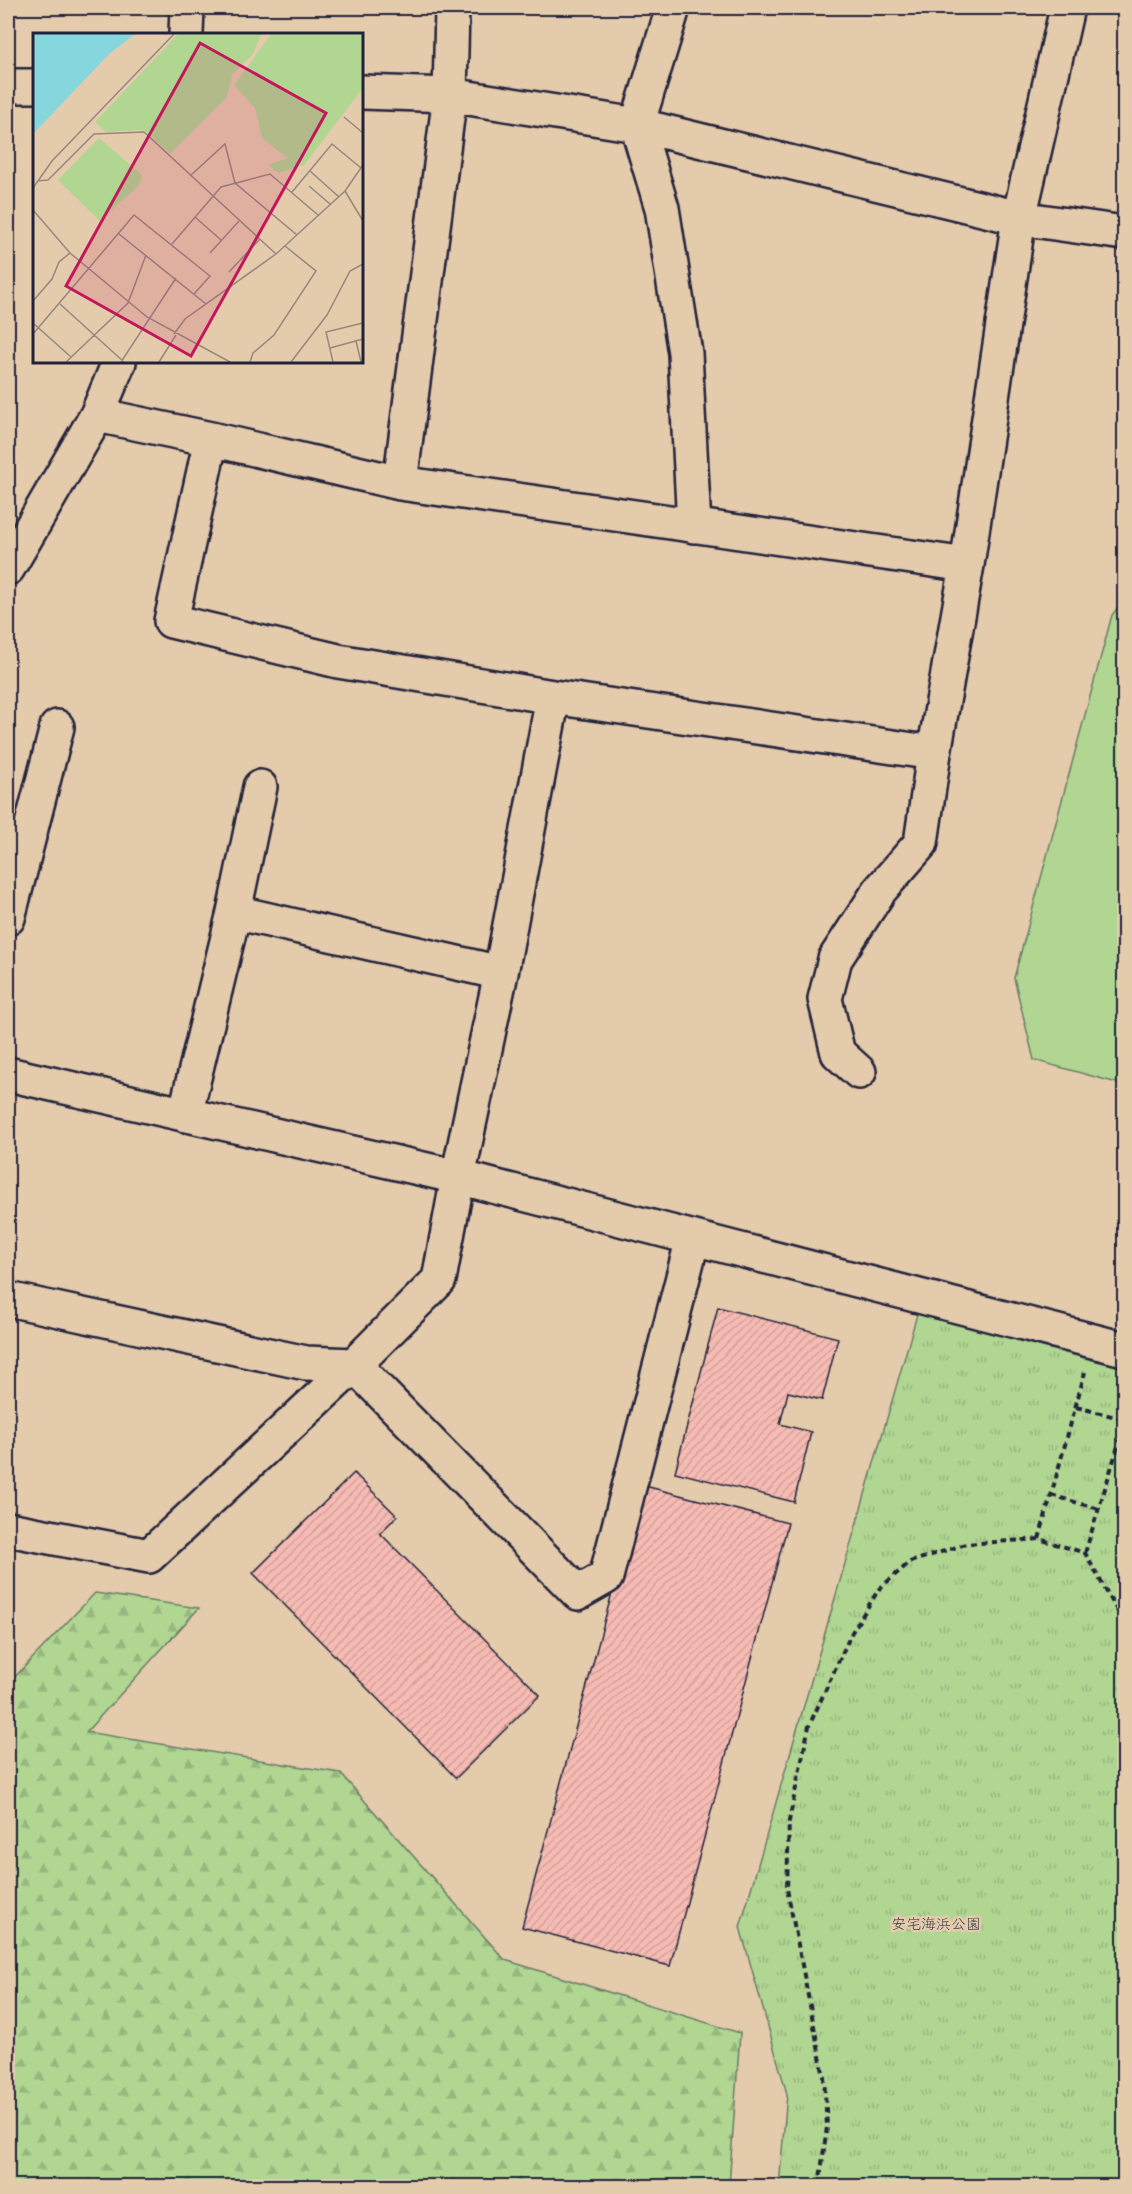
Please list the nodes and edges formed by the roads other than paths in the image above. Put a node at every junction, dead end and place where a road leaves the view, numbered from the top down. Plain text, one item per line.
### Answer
1 (187, 8) edge
2 (452, 8) edge
3 (673, 8) edge
4 (1067, 8) edge
5 (186, 33) edge
6 (8, 86) edge
7 (33, 86) edge
8 (363, 92) edge
9 (450, 95) junction
10 (637, 125) junction
11 (1020, 218) junction
12 (1125, 233) edge
13 (119, 363) edge
14 (97, 415) junction
15 (211, 439) junction
16 (400, 483) junction
17 (694, 526) junction
18 (967, 565) junction
19 (8, 568) edge
20 (554, 697) junction
21 (57, 727) dead end
22 (934, 753) junction
23 (260, 787) dead end
24 (234, 912) junction
25 (8, 918) edge
26 (501, 973) junction
27 (859, 1072) dead end
28 (8, 1074) edge
29 (185, 1115) junction
30 (458, 1177) junction
31 (693, 1238) junction
32 (8, 1299) edge
33 (1109, 1345) edge
34 (354, 1365) junction
35 (8, 1529) edge

1 - 5 street
2 - 9 street
3 - 10 street
4 - 11 street
6 - 7 street
8 - 9 street
9 - 10 street
9 - 16 street
10 - 11 street
10 - 17 street
11 - 12 street
11 - 18 street
13 - 14 street
14 - 15 street
14 - 19 street
15 - 16 street
15 - 20 street
16 - 17 street
17 - 18 street
18 - 22 street
20 - 22 street
20 - 26 street
21 - 25 street
22 - 27 street
23 - 24 street
24 - 26 street
24 - 29 street
26 - 30 street
28 - 29 street
29 - 30 street
30 - 31 street
30 - 34 street
31 - 33 street
31 - 34 street
32 - 34 street
34 - 35 street

